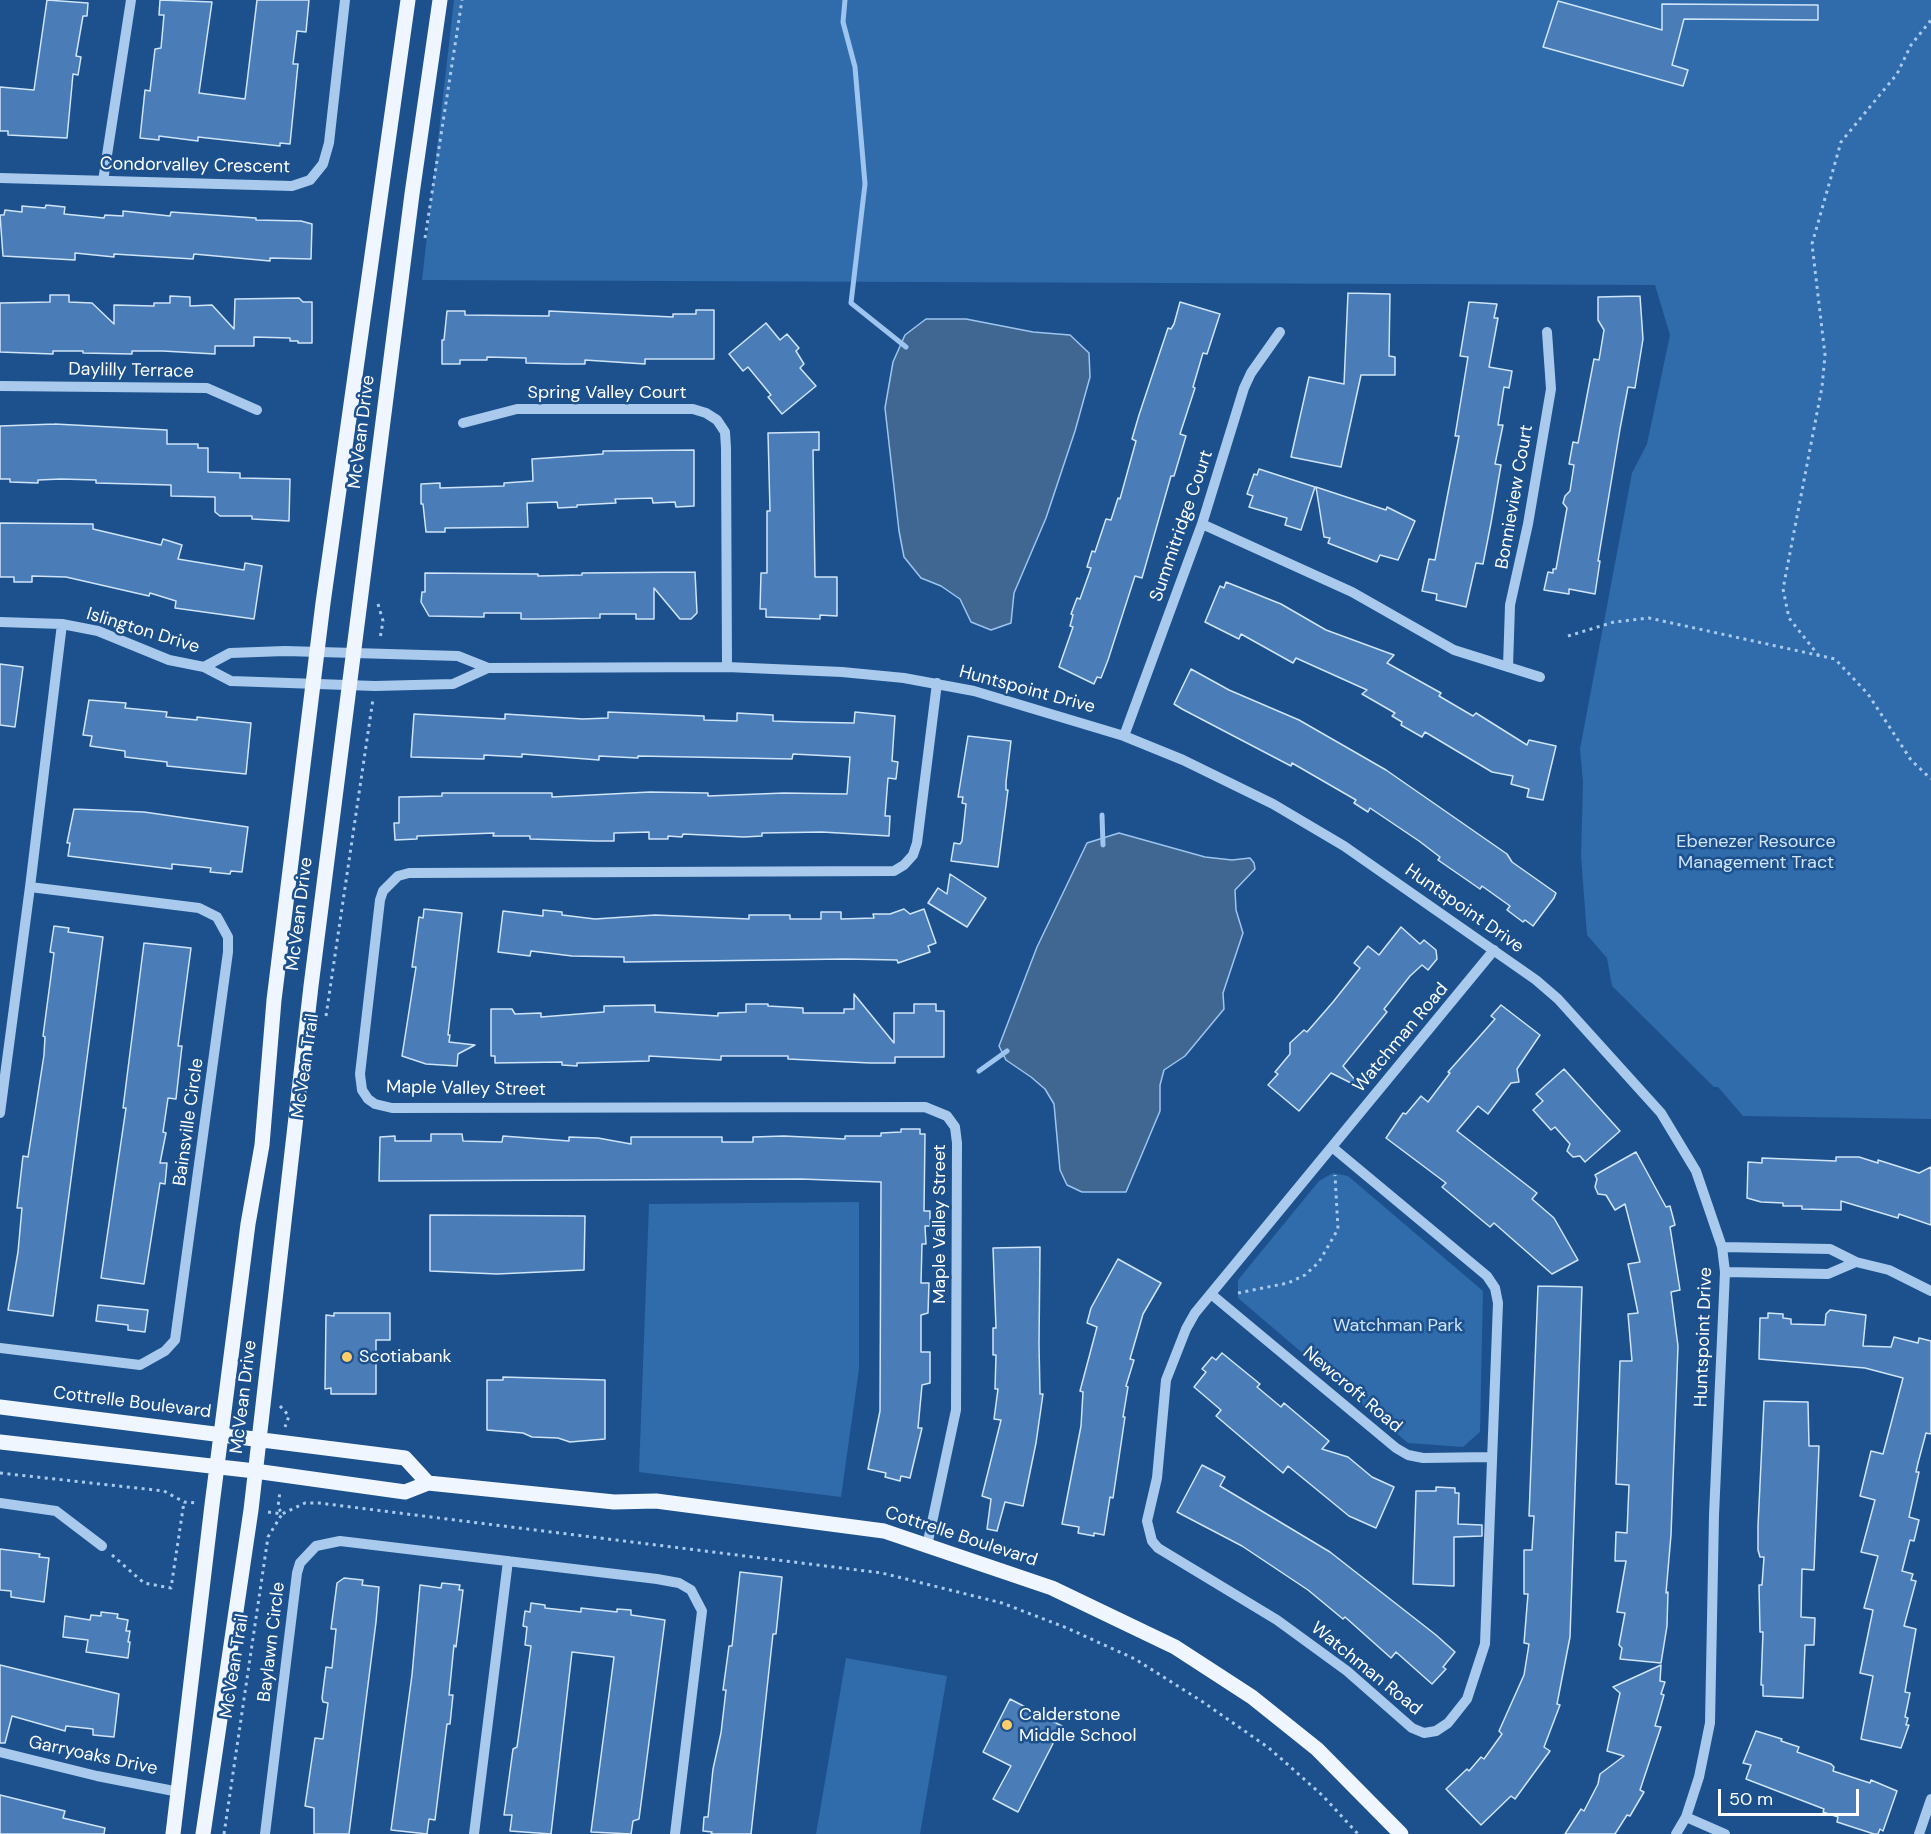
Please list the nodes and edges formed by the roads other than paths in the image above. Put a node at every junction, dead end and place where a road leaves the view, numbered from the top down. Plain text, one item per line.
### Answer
1 (131, 0) edge
2 (345, 0) edge
3 (408, 0) edge
4 (440, 0) edge
5 (0, 178) edge
6 (103, 181) junction
7 (1280, 332) dead end
8 (1547, 332) dead end
9 (0, 386) edge
10 (257, 410) dead end
11 (463, 423) dead end
12 (1203, 524) junction
13 (0, 622) edge
14 (62, 624) junction
15 (317, 652) junction
16 (353, 653) junction
17 (204, 667) junction
18 (727, 667) junction
19 (1508, 667) junction
20 (488, 668) junction
21 (1540, 677) dead end
22 (937, 683) junction
23 (314, 684) junction
24 (349, 685) junction
25 (1124, 736) junction
26 (30, 887) junction
27 (1494, 950) junction
28 (0, 1113) edge
29 (1332, 1147) junction
30 (1722, 1247) junction
31 (1856, 1262) junction
32 (1725, 1272) junction
33 (1931, 1291) edge
34 (1211, 1294) junction
35 (0, 1348) edge
36 (0, 1407) edge
37 (222, 1433) junction
38 (259, 1438) junction
39 (0, 1442) edge
40 (1492, 1457) junction
41 (218, 1467) junction
42 (255, 1471) junction
43 (428, 1483) junction
44 (0, 1503) edge
45 (102, 1546) road end
46 (927, 1546) junction
47 (508, 1561) junction
48 (0, 1752) edge
49 (179, 1792) junction
50 (1931, 1799) edge
51 (1686, 1817) junction
52 (173, 1834) edge
53 (203, 1834) edge
54 (265, 1834) edge
55 (474, 1834) edge
56 (675, 1834) edge
57 (1401, 1834) edge
58 (1676, 1834) edge
59 (1725, 1834) edge
60 (1919, 1834) edge

1 - 6 street
2 - 6 street, Condorvalley Crescent
3 - 15 main road, McVean Drive
4 - 16 main road, McVean Drive
5 - 6 street, Condorvalley Crescent
7 - 12 street, Summitridge Court
8 - 19 street, Bonnieview Court
9 - 10 street, Daylilly Terrace
11 - 18 street, Spring Valley Court
12 - 19 street
12 - 25 street, Summitridge Court
13 - 14 street, Islington Drive
14 - 17 street, Islington Drive
14 - 26 street
15 - 16 street, Huntspoint Drive
15 - 17 street, Islington Drive
15 - 23 main road, McVean Drive
16 - 20 street, Huntspoint Drive
16 - 24 main road, McVean Drive
17 - 23 street, Islington Drive
18 - 20 street, Huntspoint Drive
18 - 22 street, Huntspoint Drive
19 - 21 street
20 - 24 street, Huntspoint Drive
22 - 25 street, Huntspoint Drive
22 - 46 street, Maple Valley Street
23 - 24 street, Huntspoint Drive
23 - 37 main road, McVean Drive
24 - 38 main road, McVean Drive
25 - 27 street, Huntspoint Drive
26 - 28 street
26 - 35 street, Bainsville Circle
27 - 29 street, Watchman Road
27 - 30 street, Huntspoint Drive
29 - 34 street, Watchman Road
29 - 40 street, Watchman Road
30 - 31 street
30 - 32 street, Huntspoint Drive
31 - 32 street
31 - 33 street
32 - 51 street, Huntspoint Drive
34 - 40 street, Newcroft Road
34 - 40 street, Watchman Road
36 - 37 main road, Cottrelle Boulevard
37 - 38 main road, Cottrelle Boulevard
37 - 41 main road, McVean Drive
38 - 42 main road, McVean Drive
38 - 43 main road, Cottrelle Boulevard
39 - 41 main road, Cottrelle Boulevard
41 - 42 main road, Cottrelle Boulevard
41 - 49 main road, McVean Drive
42 - 43 main road, Cottrelle Boulevard
42 - 53 main road, McVean Drive
43 - 46 main road, Cottrelle Boulevard
44 - 45 street
46 - 57 main road, Cottrelle Boulevard
47 - 54 street, Baylawn Circle
47 - 55 street
47 - 56 street, Baylawn Circle
48 - 49 street, Garryoaks Drive
49 - 52 main road, McVean Drive
50 - 60 street
51 - 58 street, Huntspoint Drive
51 - 59 street

